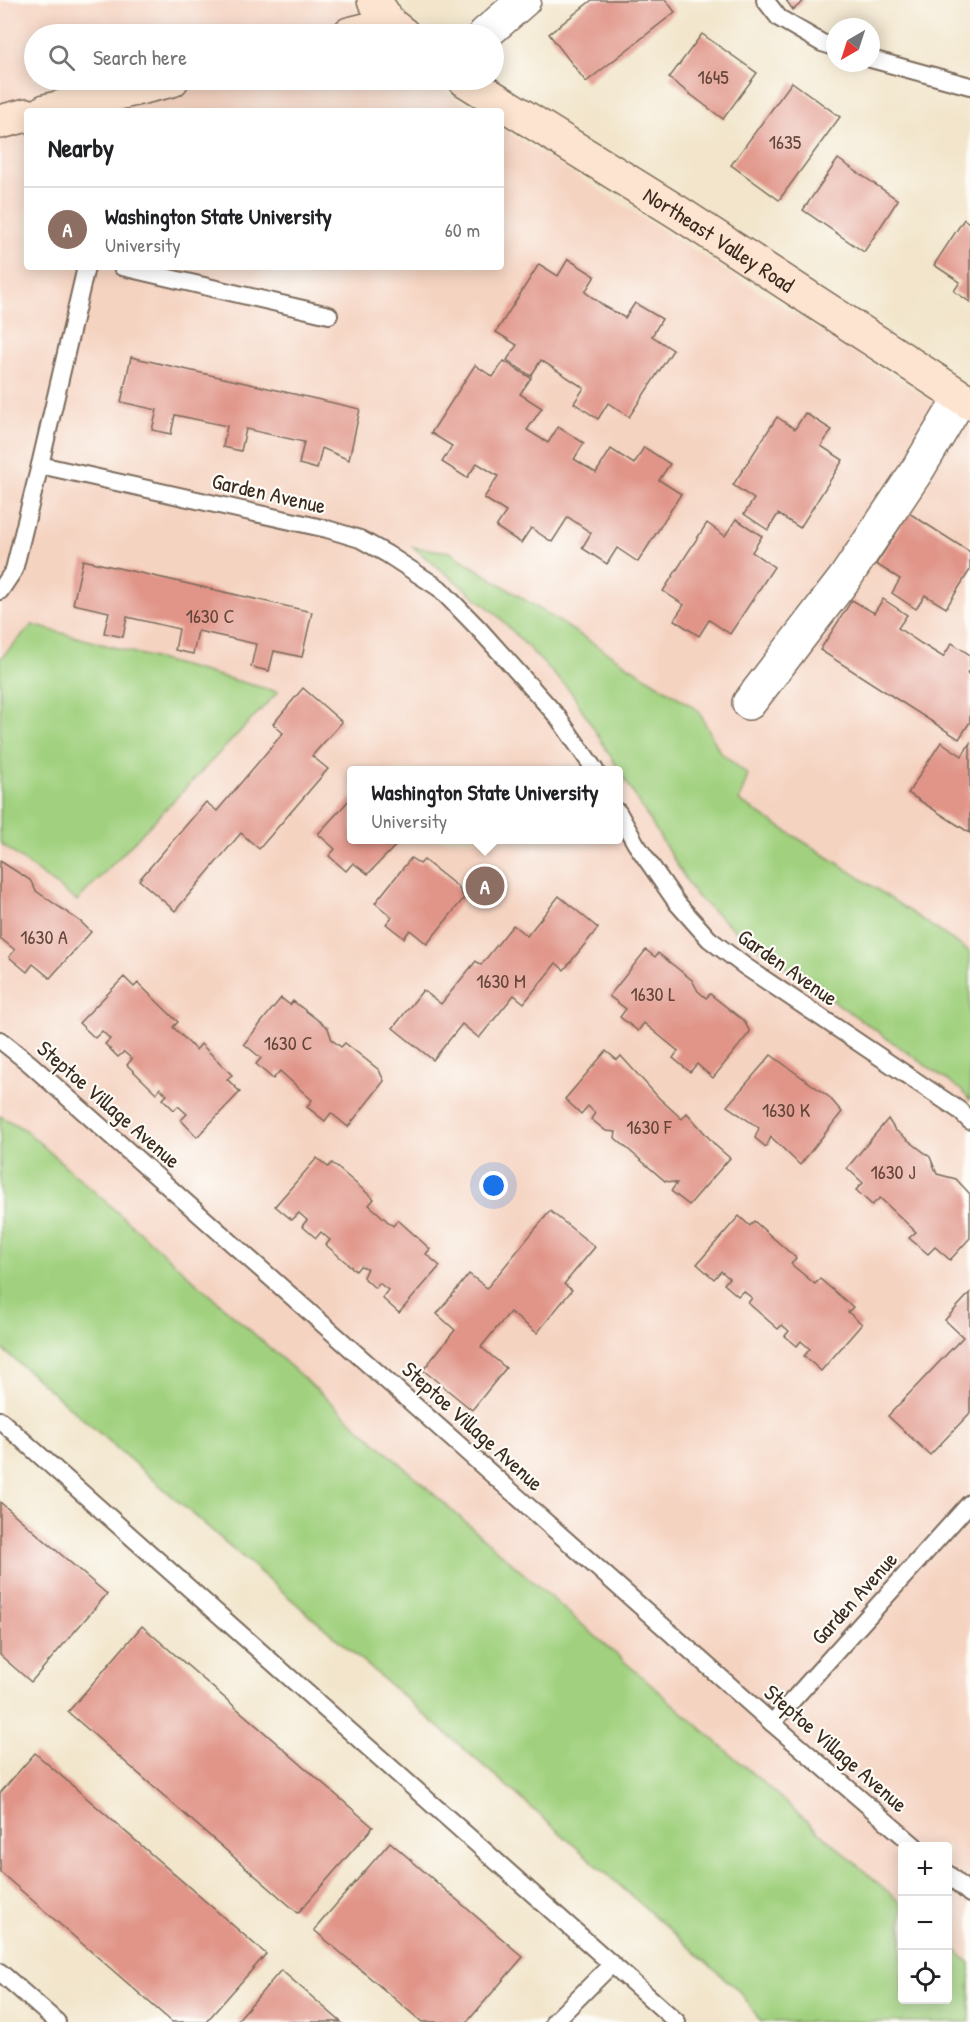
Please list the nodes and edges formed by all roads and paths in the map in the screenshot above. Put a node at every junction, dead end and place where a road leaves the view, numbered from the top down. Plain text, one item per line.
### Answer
1 (524, 0) edge
2 (765, 0) edge
3 (496, 24) edge
4 (826, 44) edge
5 (880, 61) edge
6 (970, 86) edge
7 (139, 90) edge
8 (481, 90) edge
9 (85, 106) edge
10 (69, 108) edge
11 (24, 116) edge
12 (0, 122) edge
13 (85, 270) edge
14 (135, 270) edge
15 (329, 315) dead end
16 (966, 400) edge
17 (40, 465) junction
18 (0, 591) edge
19 (750, 703) dead end
20 (592, 766) edge
21 (623, 821) edge
22 (0, 1040) edge
23 (970, 1121) edge
24 (0, 1420) edge
25 (970, 1503) edge
26 (772, 1723) junction
27 (910, 1842) edge
28 (952, 1878) edge
29 (970, 1894) edge
30 (612, 1964) junction
31 (0, 1972) edge
32 (57, 2022) edge
33 (554, 2022) edge
34 (677, 2022) edge

1 - 3 street
2 - 4 lane
5 - 6 lane
7 - 9 street
8 - 16 street, Northeast Valley Road
9 - 10 street
11 - 12 street
13 - 17 lane
14 - 15 lane
16 - 19 street
17 - 18 lane
17 - 20 lane, Garden Avenue
21 - 23 lane, Garden Avenue
22 - 26 lane, Steptoe Village Avenue
24 - 30 lane
25 - 26 lane, Garden Avenue
26 - 27 lane, Steptoe Village Avenue
28 - 29 lane
30 - 33 lane
30 - 34 lane
31 - 32 lane

